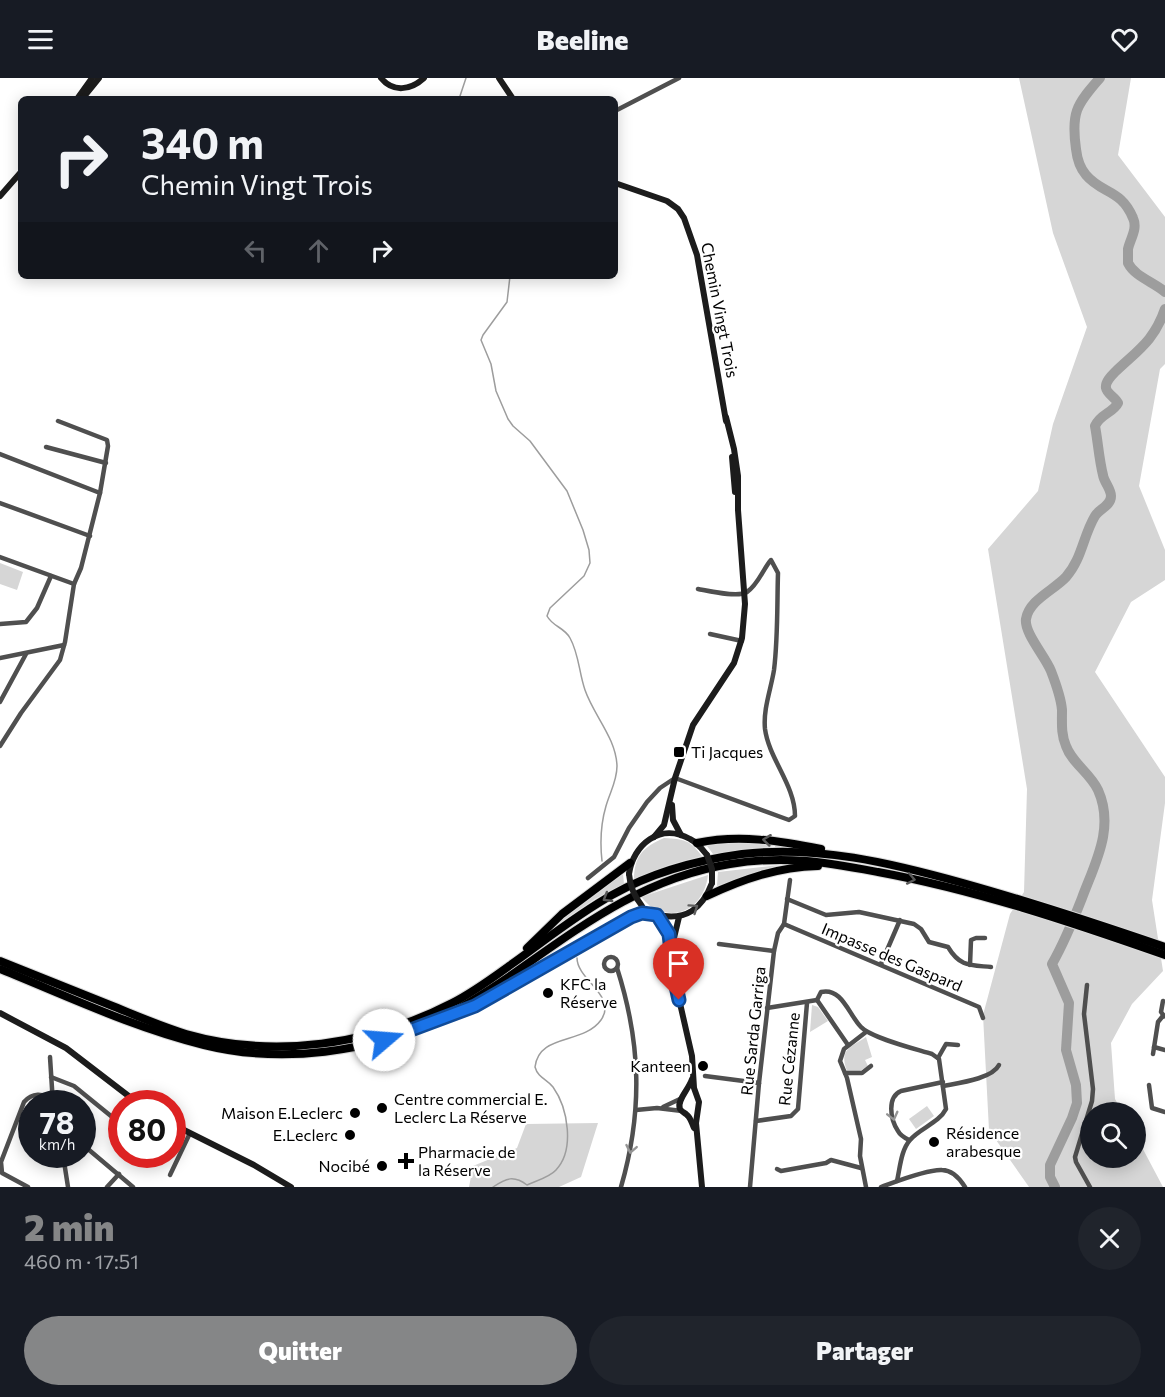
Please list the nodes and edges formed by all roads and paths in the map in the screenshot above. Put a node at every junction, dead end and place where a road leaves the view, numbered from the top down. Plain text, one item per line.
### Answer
1 (93, 78) edge
2 (99, 78) edge
3 (381, 78) edge
4 (424, 78) edge
5 (499, 78) edge
6 (679, 78) edge
7 (79, 96) edge
8 (84, 96) edge
9 (511, 96) edge
10 (618, 109) edge
11 (18, 175) edge
12 (618, 184) edge
13 (0, 196) edge
14 (58, 421) dead end
15 (46, 447) dead end
16 (0, 454) edge
17 (106, 463) junction
18 (100, 493) junction
19 (0, 503) edge
20 (90, 536) junction
21 (0, 557) edge
22 (51, 576) junction
23 (74, 584) junction
24 (698, 589) dead end
25 (744, 593) junction
26 (0, 624) edge
27 (710, 634) dead end
28 (742, 641) junction
29 (64, 645) junction
30 (26, 654) junction
31 (0, 658) edge
32 (0, 702) edge
33 (0, 746) edge
34 (675, 778) junction
35 (672, 792) junction
36 (681, 835) junction
37 (654, 837) junction
38 (697, 843) junction
39 (630, 863) junction
40 (907, 867) junction
41 (855, 868) junction
42 (588, 878) dead end
43 (790, 880) dead end
44 (968, 888) junction
45 (707, 896) junction
46 (787, 899) junction
47 (654, 914) junction
48 (679, 916) junction
49 (900, 920) junction
50 (784, 924) junction
51 (985, 938) dead end
52 (718, 944) dead end
53 (1165, 947) edge
54 (672, 950) junction
55 (774, 951) junction
56 (1165, 954) edge
57 (0, 961) edge
58 (880, 964) junction
59 (970, 965) junction
60 (991, 967) dead end
61 (507, 968) junction
62 (616, 968) dead end
63 (0, 969) edge
64 (1087, 985) dead end
65 (817, 1000) junction
66 (1163, 1001) dead end
67 (807, 1003) junction
68 (766, 1008) junction
69 (0, 1013) edge
70 (1164, 1016) edge
71 (443, 1017) junction
72 (983, 1018) dead end
73 (866, 1032) junction
74 (848, 1045) junction
75 (958, 1045) dead end
76 (1154, 1047) junction
77 (1165, 1050) edge
78 (1153, 1054) dead end
79 (50, 1057) dead end
80 (938, 1058) junction
81 (999, 1065) dead end
82 (871, 1066) dead end
83 (844, 1072) junction
84 (705, 1076) dead end
85 (51, 1077) junction
86 (693, 1077) junction
87 (759, 1083) junction
88 (943, 1084) junction
89 (1149, 1085) dead end
90 (52, 1090) edge
91 (121, 1090) edge
92 (683, 1097) junction
93 (697, 1098) junction
94 (698, 1107) junction
95 (657, 1108) junction
96 (636, 1110) junction
97 (684, 1112) junction
98 (1165, 1112) edge
99 (108, 1114) edge
100 (18, 1117) edge
101 (756, 1121) junction
102 (186, 1131) edge
103 (190, 1133) junction
104 (697, 1134) junction
105 (909, 1140) junction
106 (96, 1156) edge
107 (65, 1168) edge
108 (861, 1168) junction
109 (777, 1169) dead end
110 (118, 1174) junction
111 (170, 1175) dead end
112 (897, 1181) junction
113 (28, 1187) edge
114 (68, 1187) edge
115 (107, 1187) edge
116 (134, 1187) edge
117 (291, 1187) edge
118 (621, 1187) edge
119 (702, 1187) edge
120 (750, 1187) edge
121 (866, 1187) edge
122 (882, 1187) edge
123 (965, 1187) edge
124 (1090, 1187) edge

1 - 7 main road
2 - 8 main road
3 - 4 main road
5 - 9 main road
6 - 10 street
11 - 13 main road
12 - 25 main road, Chemin Vingt Trois
14 - 17 street
15 - 17 street
16 - 18 street
17 - 18 street
18 - 20 street
19 - 20 street
20 - 23 street
21 - 22 street
22 - 23 street
22 - 26 street
23 - 29 street
24 - 25 street
25 - 28 main road, Chemin Vingt Trois
25 - 34 street
27 - 28 street
28 - 34 main road, Chemin Vingt Trois
29 - 30 street
29 - 33 street
30 - 31 street
30 - 32 street
34 - 35 main road, Chemin Vingt Trois
34 - 42 street
35 - 36 main road, Chemin Vingt Trois
35 - 37 main road, Chemin Vingt Trois
36 - 37 main road
36 - 38 main road
37 - 39 main road
40 -> 38 highway
38 - 45 main road, bridge
39 - 47 main road, bridge
39 - 61 highway
40 - 44 highway
40 -> 61 highway
41 -> 44 highway
41 - 45 highway
41 - 71 highway
43 - 46 street, Rue Sarda Garriga
44 - 53 highway
44 - 56 highway
48 -> 45 main road
46 - 49 street
46 - 50 street, Rue Sarda Garriga
47 - 48 main road
47 - 54 main road
47 - 71 highway
48 - 54 main road
49 - 58 street
49 - 59 street
50 - 55 street, Rue Sarda Garriga
50 - 58 street, Impasse des Gaspard
51 - 59 street
52 - 55 street
54 - 86 main road
55 - 68 street, Rue Sarda Garriga
57 - 61 highway
58 - 72 street, Impasse des Gaspard
59 - 60 street
62 - 96 street
63 - 71 highway
64 - 124 street
65 - 67 street
65 - 73 street
65 - 74 street
66 - 70 street
67 - 68 street
67 - 101 street, Rue Cézanne
68 - 87 street, Rue Sarda Garriga
69 - 91 main road
70 - 76 street
73 - 74 street
73 - 80 street
74 - 83 street
75 - 80 street
76 - 77 street
76 - 78 street
79 - 85 street
80 - 88 street
81 - 88 street
82 - 83 street
83 - 108 street
84 - 87 street
85 - 90 street
85 - 99 street
86 - 92 main road
86 - 93 main road
87 - 101 street, Rue Sarda Garriga
88 - 105 street
88 -> 105 street
89 - 98 street
92 - 93 main road
92 - 95 street
92 - 97 main road
93 - 94 main road
94 - 97 main road
94 - 104 main road
95 - 96 street
95 - 97 street
96 -> 118 street
97 - 104 main road
100 - 113 street
101 - 120 street, Rue Sarda Garriga
102 - 103 main road
103 - 111 street
103 - 117 main road
104 - 119 main road
105 - 112 street
106 - 110 street
107 - 114 street
108 - 109 street
108 - 121 street
110 - 115 street
110 - 116 street
112 - 122 street
112 - 123 street

